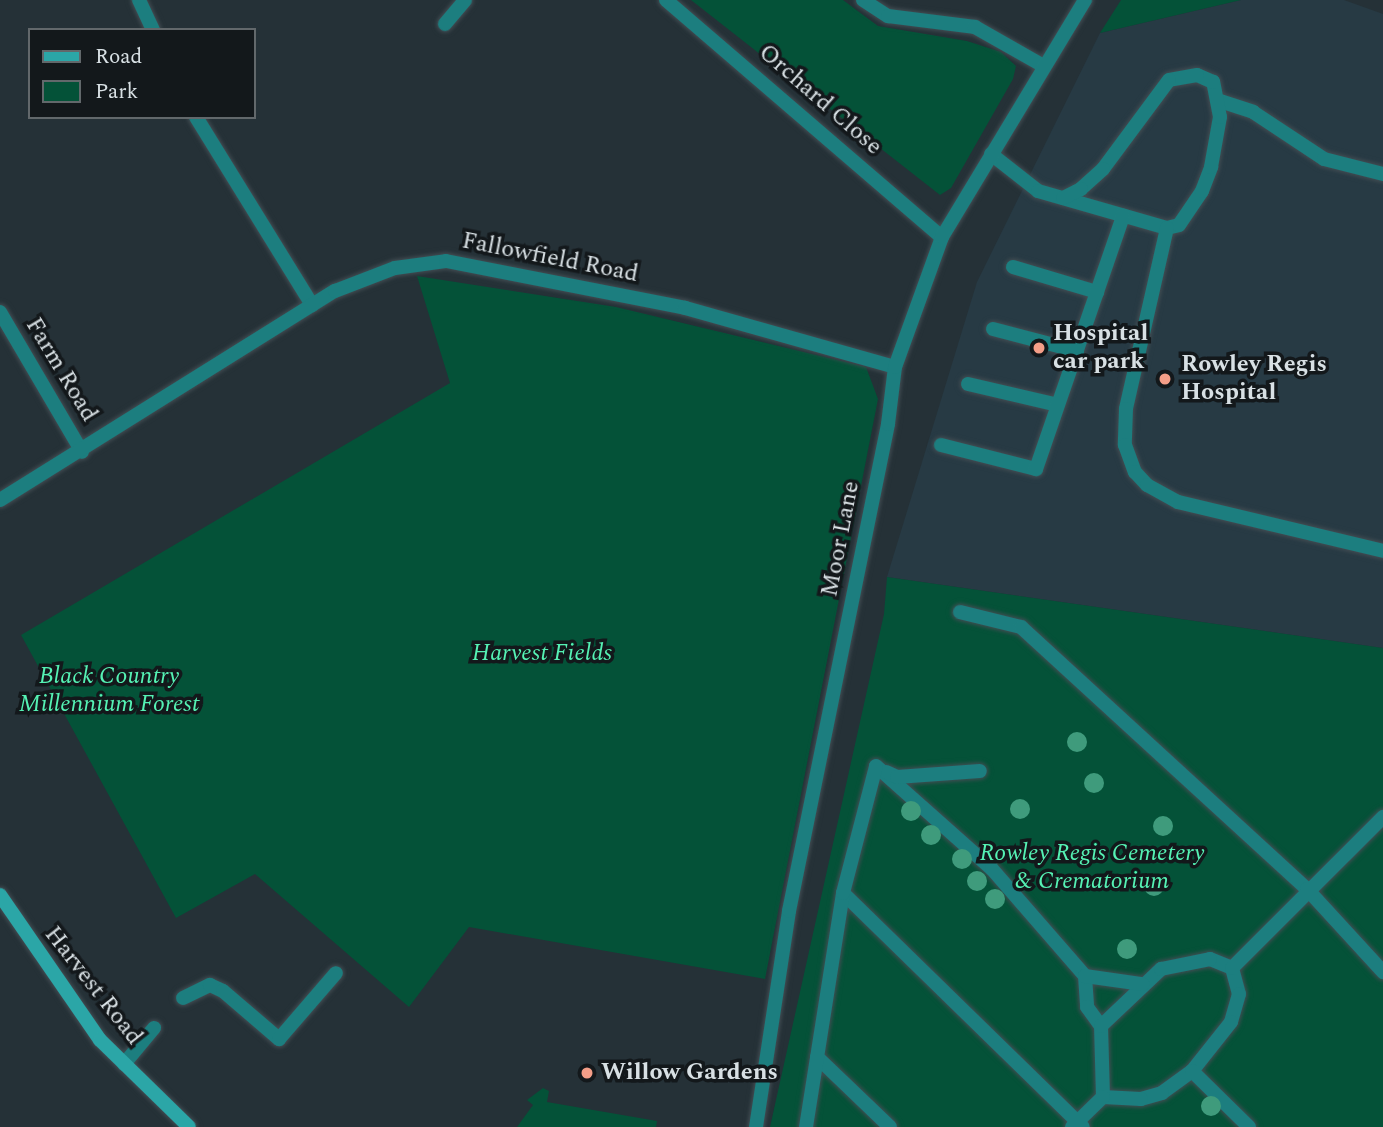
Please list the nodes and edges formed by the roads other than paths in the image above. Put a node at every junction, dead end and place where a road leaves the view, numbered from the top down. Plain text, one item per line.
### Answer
1 (139, 0) edge
2 (465, 0) edge
3 (666, 0) edge
4 (863, 0) edge
5 (1085, 0) edge
6 (445, 24) dead end
7 (152, 28) edge
8 (1042, 65) junction
9 (1217, 100) junction
10 (196, 119) edge
11 (991, 154) junction
12 (1383, 174) edge
13 (1063, 198) junction
14 (1123, 216) junction
15 (1167, 228) junction
16 (942, 237) junction
17 (1013, 267) dead end
18 (1097, 292) junction
19 (313, 305) junction
20 (0, 312) edge
21 (993, 328) dead end
22 (1077, 351) junction
23 (895, 367) junction
24 (968, 384) dead end
25 (1058, 405) junction
26 (941, 445) dead end
27 (82, 452) junction
28 (0, 500) edge
29 (1383, 551) edge
30 (960, 612) dead end
31 (876, 766) junction
32 (979, 771) dead end
33 (1383, 817) edge
34 (1307, 889) junction
35 (843, 894) junction
36 (0, 895) edge
37 (1232, 968) junction
38 (1383, 972) edge
39 (336, 973) dead end
40 (1085, 976) junction
41 (1142, 984) junction
42 (183, 999) dead end
43 (1101, 1026) junction
44 (154, 1028) dead end
45 (817, 1057) junction
46 (124, 1064) junction
47 (1192, 1072) junction
48 (1102, 1097) junction
49 (1077, 1125) edge
50 (186, 1126) edge
51 (756, 1127) edge
52 (806, 1127) edge
53 (890, 1127) edge
54 (1250, 1127) edge

1 - 7 street
2 - 6 street
3 - 16 street, Orchard Close
4 - 8 street
5 - 8 street, Moor Lane
8 - 11 street, Moor Lane
9 - 12 street
9 - 13 street
9 - 15 street
10 - 19 street
11 - 13 street
11 - 16 street, Moor Lane
13 - 14 street
14 - 15 street
14 - 18 street
15 - 29 street
16 - 23 street, Moor Lane
17 - 18 street
18 - 22 street
19 - 23 street, Fallowfield Road
19 - 27 street, Fallowfield Road
20 - 27 street, Farm Road
21 - 22 street
22 - 25 street
23 - 51 street, Moor Lane
24 - 25 street
25 - 26 street
27 - 28 street, Fallowfield Road
30 - 34 street
31 - 32 street
31 - 35 street
31 - 40 street
33 - 34 street
34 - 37 street
34 - 38 street
35 - 45 street
35 - 49 street
36 - 46 street, Harvest Road
37 - 41 street
37 - 47 street
39 - 42 street
40 - 41 street
40 - 43 street
41 - 43 street
43 - 48 street
44 - 46 street
45 - 52 street
45 - 53 street
46 - 50 street, Harvest Road
47 - 48 street
47 - 54 street
48 - 49 street

